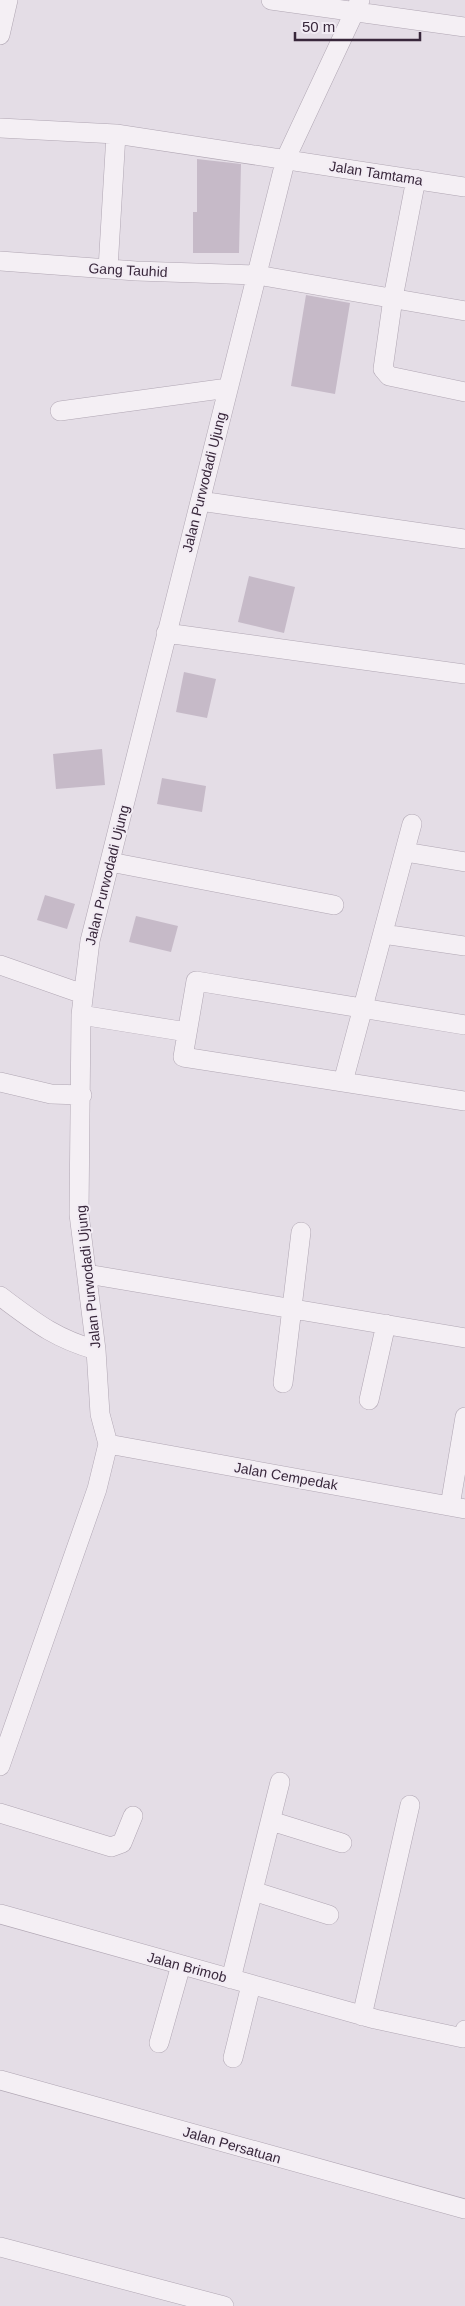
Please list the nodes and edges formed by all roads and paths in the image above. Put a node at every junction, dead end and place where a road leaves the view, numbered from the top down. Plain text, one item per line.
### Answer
1 (8, 0) edge
2 (271, 0) edge
3 (357, 5) edge
4 (465, 27) edge
5 (0, 35) edge
6 (0, 128) edge
7 (116, 134) junction
8 (286, 158) junction
9 (416, 179) junction
10 (465, 187) edge
11 (0, 261) edge
12 (108, 269) junction
13 (257, 275) junction
14 (393, 298) junction
15 (465, 311) edge
16 (228, 388) junction
17 (465, 392) edge
18 (60, 411) dead end
19 (200, 501) junction
20 (465, 539) edge
21 (166, 633) junction
22 (465, 674) edge
23 (412, 824) dead end
24 (405, 852) junction
25 (110, 862) junction
26 (465, 862) edge
27 (334, 905) dead end
28 (383, 934) junction
29 (465, 946) edge
30 (0, 965) edge
31 (83, 994) junction
32 (363, 1008) junction
33 (81, 1015) junction
34 (465, 1024) edge
35 (187, 1032) junction
36 (0, 1082) edge
37 (343, 1082) junction
38 (82, 1095) junction
39 (465, 1101) edge
40 (301, 1232) dead end
41 (87, 1274) junction
42 (0, 1296) edge
43 (292, 1308) junction
44 (386, 1324) junction
45 (465, 1338) edge
46 (96, 1350) junction
47 (284, 1383) dead end
48 (369, 1400) dead end
49 (465, 1417) edge
50 (108, 1444) junction
51 (458, 1508) edge
52 (0, 1766) edge
53 (280, 1782) dead end
54 (410, 1805) dead end
55 (0, 1813) edge
56 (133, 1816) dead end
57 (271, 1821) junction
58 (342, 1843) dead end
59 (253, 1891) junction
60 (0, 1914) edge
61 (329, 1915) dead end
62 (181, 1965) junction
63 (231, 1979) junction
64 (252, 1985) junction
65 (368, 2017) junction
66 (464, 2036) edge
67 (159, 2043) dead end
68 (233, 2058) dead end
69 (0, 2080) edge
70 (465, 2209) edge
71 (0, 2247) edge
72 (224, 2306) edge

1 - 5 street
2 - 3 street
3 - 4 street
3 - 8 street, Jalan Purwodadi Ujung
6 - 7 street, Jalan Tamtama
7 - 8 street, Jalan Tamtama
7 - 12 street
8 - 9 street, Jalan Tamtama
8 - 13 street, Jalan Purwodadi Ujung
9 - 10 street, Jalan Tamtama
9 - 14 street
11 - 12 street, Gang Tauhid
12 - 13 street, Gang Tauhid
13 - 14 street, Gang Tauhid
13 - 16 street, Jalan Purwodadi Ujung
14 - 15 street, Gang Tauhid
14 - 17 street
16 - 18 street
16 - 19 street, Jalan Purwodadi Ujung
19 - 20 street
19 - 21 street, Jalan Purwodadi Ujung
21 - 22 street
21 - 25 street, Jalan Purwodadi Ujung
23 - 24 street
24 - 26 street
24 - 28 street
25 - 27 street
25 - 31 street, Jalan Purwodadi Ujung
28 - 29 street
28 - 32 street
30 - 31 street
31 - 33 street, Jalan Purwodadi Ujung
32 - 34 street
32 - 35 street
32 - 37 street
33 - 35 street
33 - 38 street, Jalan Purwodadi Ujung
35 - 37 street
36 - 38 street
37 - 39 street
38 - 41 street, Jalan Purwodadi Ujung
40 - 43 street
41 - 43 street
41 - 46 street, Jalan Purwodadi Ujung
42 - 46 street
43 - 44 street
43 - 47 street
44 - 45 street
44 - 48 street
46 - 50 street, Jalan Purwodadi Ujung
49 - 51 street
50 - 51 street, Jalan Cempedak
50 - 52 street, Jalan Purwodadi Ujung
53 - 57 street
54 - 65 street
55 - 56 street
57 - 58 street
57 - 59 street
59 - 61 street
59 - 63 street
60 - 62 street, Jalan Brimob
62 - 63 street, Jalan Brimob
62 - 67 street
63 - 64 street, Jalan Brimob
64 - 65 street, Jalan Brimob
64 - 68 street
65 - 66 street, Jalan Brimob
69 - 70 street, Jalan Persatuan
71 - 72 street

